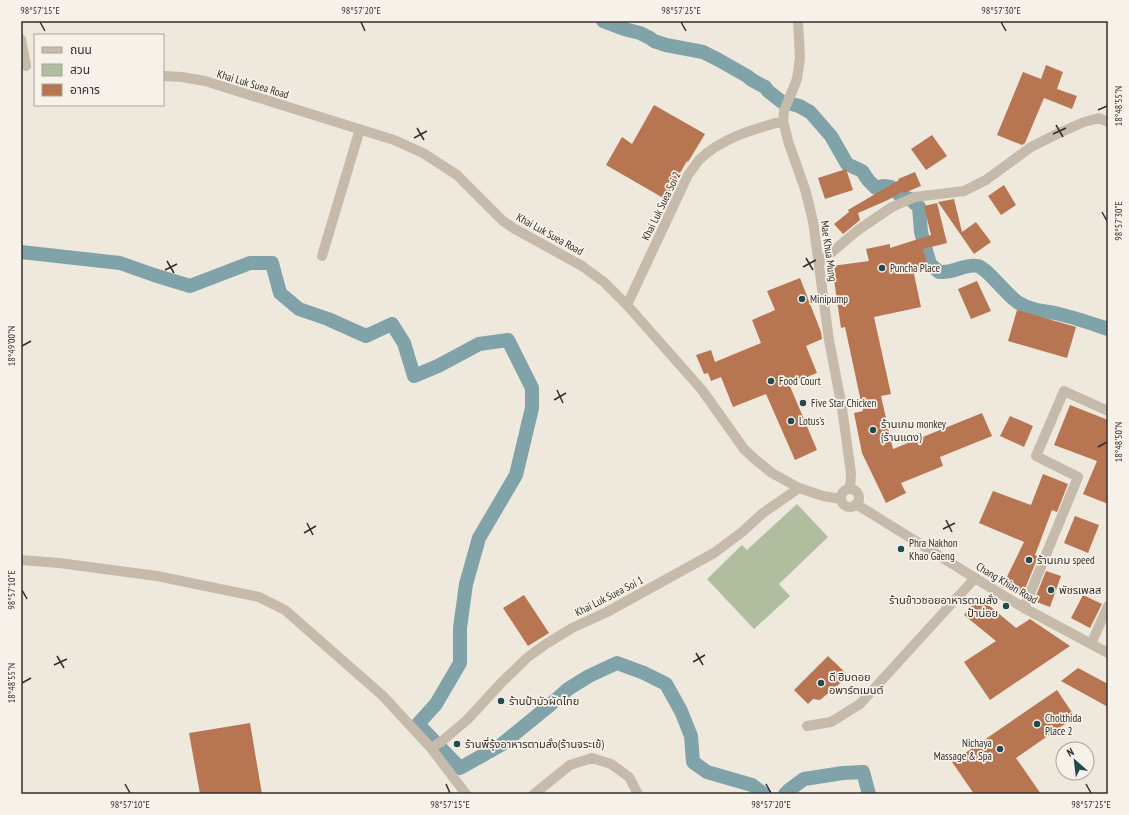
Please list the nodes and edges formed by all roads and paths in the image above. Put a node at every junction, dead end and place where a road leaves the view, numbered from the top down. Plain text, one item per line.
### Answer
1 (798, 21) edge
2 (21, 39) edge
3 (27, 66) edge
4 (164, 76) edge
5 (783, 121) junction
6 (1108, 122) edge
7 (360, 129) junction
8 (322, 256) dead end
9 (819, 263) junction
10 (627, 305) junction
11 (1108, 411) edge
12 (799, 488) junction
13 (850, 489) junction
14 (841, 499) junction
15 (856, 504) junction
16 (21, 560) edge
17 (975, 578) junction
18 (1108, 606) edge
19 (1024, 608) junction
20 (1091, 644) junction
21 (1108, 653) edge
22 (807, 726) dead end
23 (431, 748) junction
24 (466, 794) edge
25 (534, 794) edge
26 (638, 794) edge

1 - 5 street, Mae Khua Mung
2 - 3 street
4 - 7 street, Khai Luk Suea Road
5 - 9 street, Mae Khua Mung
5 - 10 street, Khai Luk Suea Soi 2
6 - 9 street
7 - 8 street
7 - 10 street, Khai Luk Suea Road
9 - 13 street, Mae Khua Mung
10 - 12 street, Khai Luk Suea Road
11 - 19 street
12 - 14 street, Khai Luk Suea Road
12 - 23 street, Khai Luk Suea Soi 1
13 - 14 street
13 - 15 street
14 - 15 street
15 - 17 street, Chang Khian Road
16 - 23 street
17 - 19 street, Chang Khian Road
17 - 22 street
18 - 20 street
19 - 20 street, Chang Khian Road
20 - 21 street, Chang Khian Road
23 - 24 street
25 - 26 street

